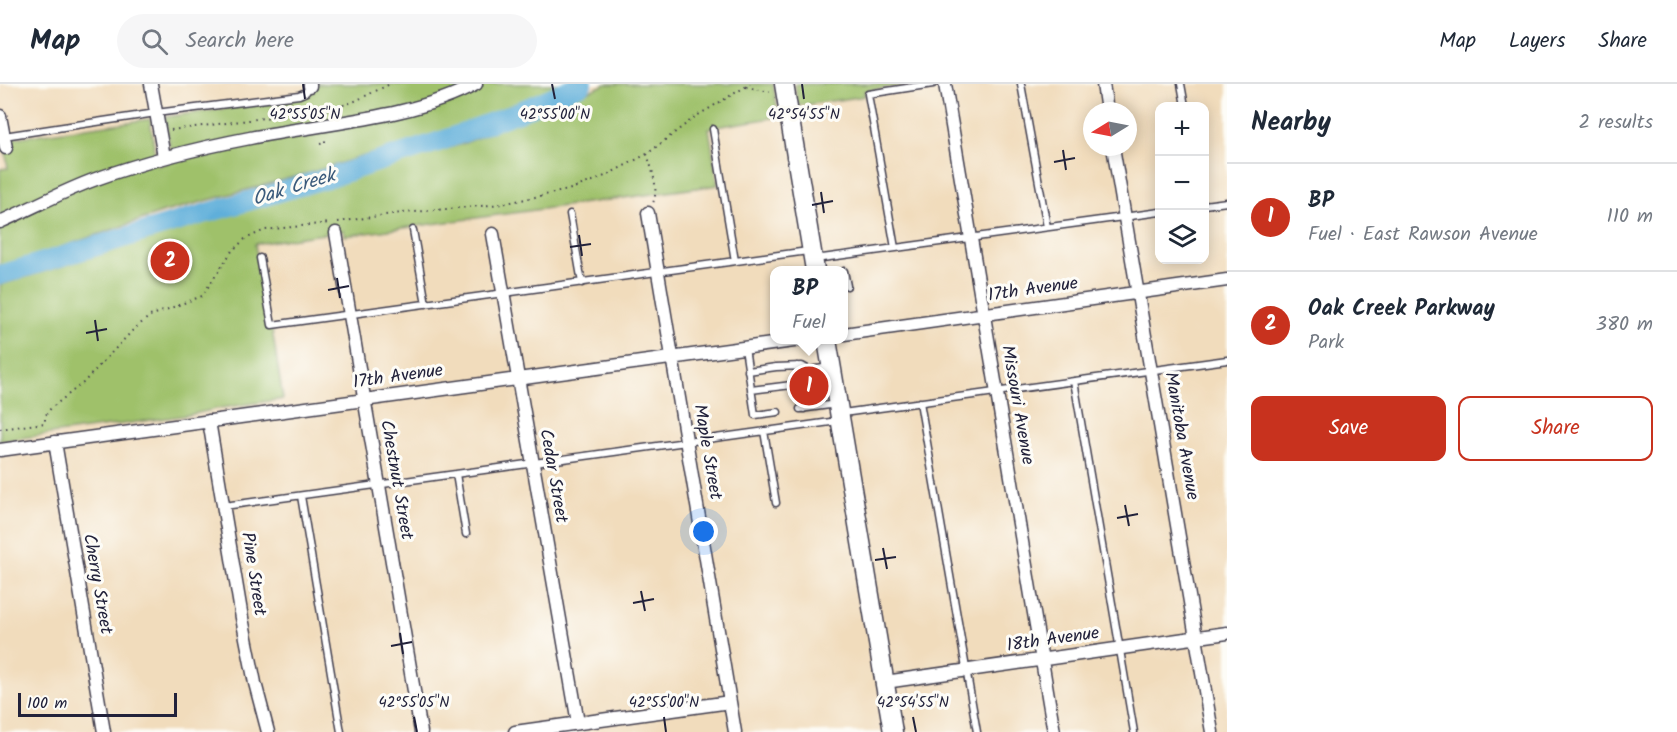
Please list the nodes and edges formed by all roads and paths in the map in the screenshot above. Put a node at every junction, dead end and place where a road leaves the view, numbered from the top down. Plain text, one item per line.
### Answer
1 (151, 84) edge
2 (390, 84) edge
3 (476, 84) edge
4 (750, 84) edge
5 (933, 84) edge
6 (945, 84) edge
7 (1022, 84) edge
8 (1103, 84) edge
9 (1181, 84) edge
10 (310, 85) edge
11 (746, 87) junction
12 (777, 88) edge
13 (1106, 102) edge
14 (1184, 102) edge
15 (156, 113) junction
16 (0, 116) edge
17 (713, 129) dead end
18 (159, 132) junction
19 (5, 142) joint
20 (647, 154) junction
21 (1115, 156) edge
22 (164, 157) junction
23 (1227, 202) edge
24 (1209, 204) edge
25 (648, 213) joint
26 (1155, 213) edge
27 (570, 214) dead end
28 (1125, 216) junction
29 (0, 222) edge
30 (1047, 227) junction
31 (413, 230) dead end
32 (336, 233) dead end
33 (493, 234) dead end
34 (971, 238) junction
35 (895, 248) junction
36 (260, 258) dead end
37 (813, 260) edge
38 (735, 261) junction
39 (658, 272) junction
40 (1227, 280) edge
41 (582, 283) junction
42 (504, 293) junction
43 (1138, 293) junction
44 (426, 304) junction
45 (350, 315) junction
46 (984, 315) junction
47 (848, 333) edge
48 (770, 343) edge
49 (828, 344) edge
50 (745, 347) junction
51 (672, 357) junction
52 (1227, 360) edge
53 (797, 366) junction
54 (1151, 370) junction
55 (748, 371) junction
56 (832, 372) junction
57 (518, 378) junction
58 (1074, 381) junction
59 (813, 382) dead end
60 (800, 384) junction
61 (751, 390) junction
62 (997, 392) junction
63 (364, 400) junction
64 (920, 402) junction
65 (778, 412) dead end
66 (839, 413) junction
67 (209, 421) junction
68 (0, 429) edge
69 (764, 432) junction
70 (55, 442) junction
71 (687, 442) junction
72 (0, 450) edge
73 (533, 464) junction
74 (456, 474) junction
75 (379, 485) junction
76 (301, 496) junction
77 (776, 503) dead end
78 (224, 506) junction
79 (466, 534) dead end
80 (1227, 633) edge
81 (1196, 637) junction
82 (1120, 649) junction
83 (1042, 660) junction
84 (967, 670) junction
85 (885, 682) junction
86 (730, 702) junction
87 (578, 723) junction
88 (104, 732) edge
89 (268, 732) edge
90 (341, 732) edge
91 (421, 732) edge
92 (515, 732) edge
93 (735, 732) edge
94 (893, 732) edge
95 (977, 732) edge
96 (1054, 732) edge
97 (1134, 732) edge
98 (1212, 732) edge

1 - 15 street
2 - 18 path
3 - 22 street
4 - 11 path
5 - 35 lane
6 - 34 street, Missouri Avenue
7 - 30 lane
8 - 13 street
9 - 14 lane
10 - 15 lane
11 - 12 path
11 - 20 path
12 - 37 main road
15 - 18 street
15 - 19 lane
16 - 19 street
17 - 38 lane
18 - 22 street
20 - 25 path
20 - 68 path
21 - 28 street, Manitoba Avenue
22 - 29 street
23 - 24 lane
25 - 39 street, Maple Street
26 - 28 lane
27 - 41 lane
28 - 30 lane
28 - 43 street, Manitoba Avenue
30 - 34 lane
31 - 44 lane
32 - 45 street, Chestnut Street
33 - 42 street, Cedar Street
34 - 35 lane
34 - 46 street, Missouri Avenue
35 - 37 lane
36 - 45 lane
37 - 38 lane
38 - 39 lane
39 - 41 lane
39 - 51 street, Maple Street
40 - 43 street, 17th Avenue
41 - 42 lane
42 - 44 lane
42 - 57 street, Cedar Street
43 - 46 street, 17th Avenue
43 - 54 street, Manitoba Avenue
44 - 45 lane
45 - 63 street, Chestnut Street
46 - 47 street, 17th Avenue
46 - 62 street, Missouri Avenue
48 - 50 street, 17th Avenue
49 - 56 main road
50 - 51 street, 17th Avenue
50 - 55 lane
51 - 57 street, 17th Avenue
51 - 71 street, Maple Street
52 - 54 lane
53 - 55 lane
53 - 56 lane
53 - 60 lane
54 - 58 lane
54 - 81 street, Manitoba Avenue
55 - 61 lane
56 - 59 lane
56 - 66 main road
57 - 63 street, 17th Avenue
57 - 73 street, Cedar Street
58 - 62 lane
58 - 82 lane
60 - 61 lane
60 - 66 lane
61 - 65 lane
62 - 64 lane
62 - 83 street, Missouri Avenue
63 - 67 street, 17th Avenue
63 - 75 street, Chestnut Street
64 - 66 lane
64 - 84 lane
66 - 69 lane
66 - 85 main road
67 - 70 street, 17th Avenue
67 - 78 street, Pine Street
69 - 71 lane
69 - 77 lane
70 - 72 street, 17th Avenue
70 - 88 street, Cherry Street
71 - 73 lane
71 - 86 street, Maple Street
73 - 74 lane
73 - 87 street, Cedar Street
74 - 75 lane
74 - 79 lane
75 - 76 lane
75 - 91 street, Chestnut Street
76 - 78 lane
76 - 90 lane
78 - 89 street, Pine Street
80 - 81 street, 18th Avenue
81 - 82 street, 18th Avenue
81 - 98 street, Manitoba Avenue
82 - 83 street, 18th Avenue
82 - 97 lane
83 - 84 street, 18th Avenue
83 - 96 street, Missouri Avenue
84 - 85 street, 18th Avenue
84 - 95 lane
85 - 94 main road
86 - 87 street
86 - 93 street, Maple Street
87 - 92 street

